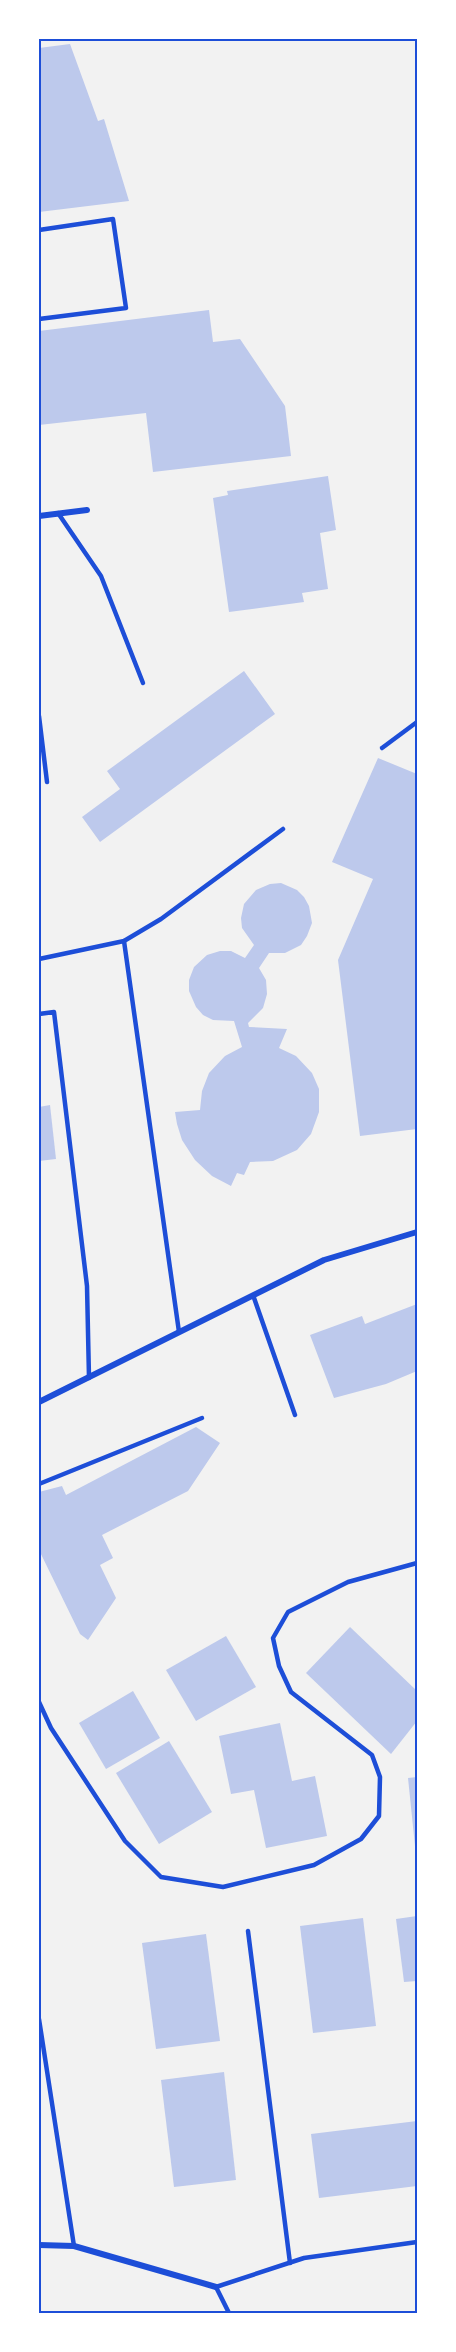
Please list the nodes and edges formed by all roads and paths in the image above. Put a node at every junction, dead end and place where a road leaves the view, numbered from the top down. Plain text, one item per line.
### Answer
1 (39, 230) edge
2 (39, 319) edge
3 (87, 510) dead end
4 (58, 513) junction
5 (39, 516) edge
6 (142, 683) dead end
7 (39, 716) edge
8 (417, 722) edge
9 (382, 748) dead end
10 (47, 782) dead end
11 (283, 828) dead end
12 (124, 941) junction
13 (39, 959) edge
14 (39, 1014) edge
15 (417, 1232) edge
16 (253, 1295) junction
17 (179, 1332) junction
18 (89, 1378) junction
19 (39, 1402) edge
20 (296, 1415) dead end
21 (202, 1418) dead end
22 (39, 1484) edge
23 (417, 1563) edge
24 (39, 1702) edge
25 (248, 1930) dead end
26 (39, 2019) edge
27 (417, 2242) edge
28 (39, 2245) edge
29 (74, 2246) junction
30 (290, 2263) junction
31 (216, 2287) junction
32 (229, 2313) edge

1 - 2 lane
3 - 4 street
4 - 5 street
4 - 6 lane
7 - 10 lane
8 - 9 lane
11 - 12 lane
12 - 13 lane
12 - 17 lane
14 - 18 lane
15 - 16 street
16 - 17 street
16 - 20 lane
17 - 18 street
18 - 19 street
21 - 22 lane
23 - 24 lane
25 - 30 lane
26 - 29 lane
27 - 30 lane
28 - 29 street
29 - 31 street
30 - 31 lane
31 - 32 lane

